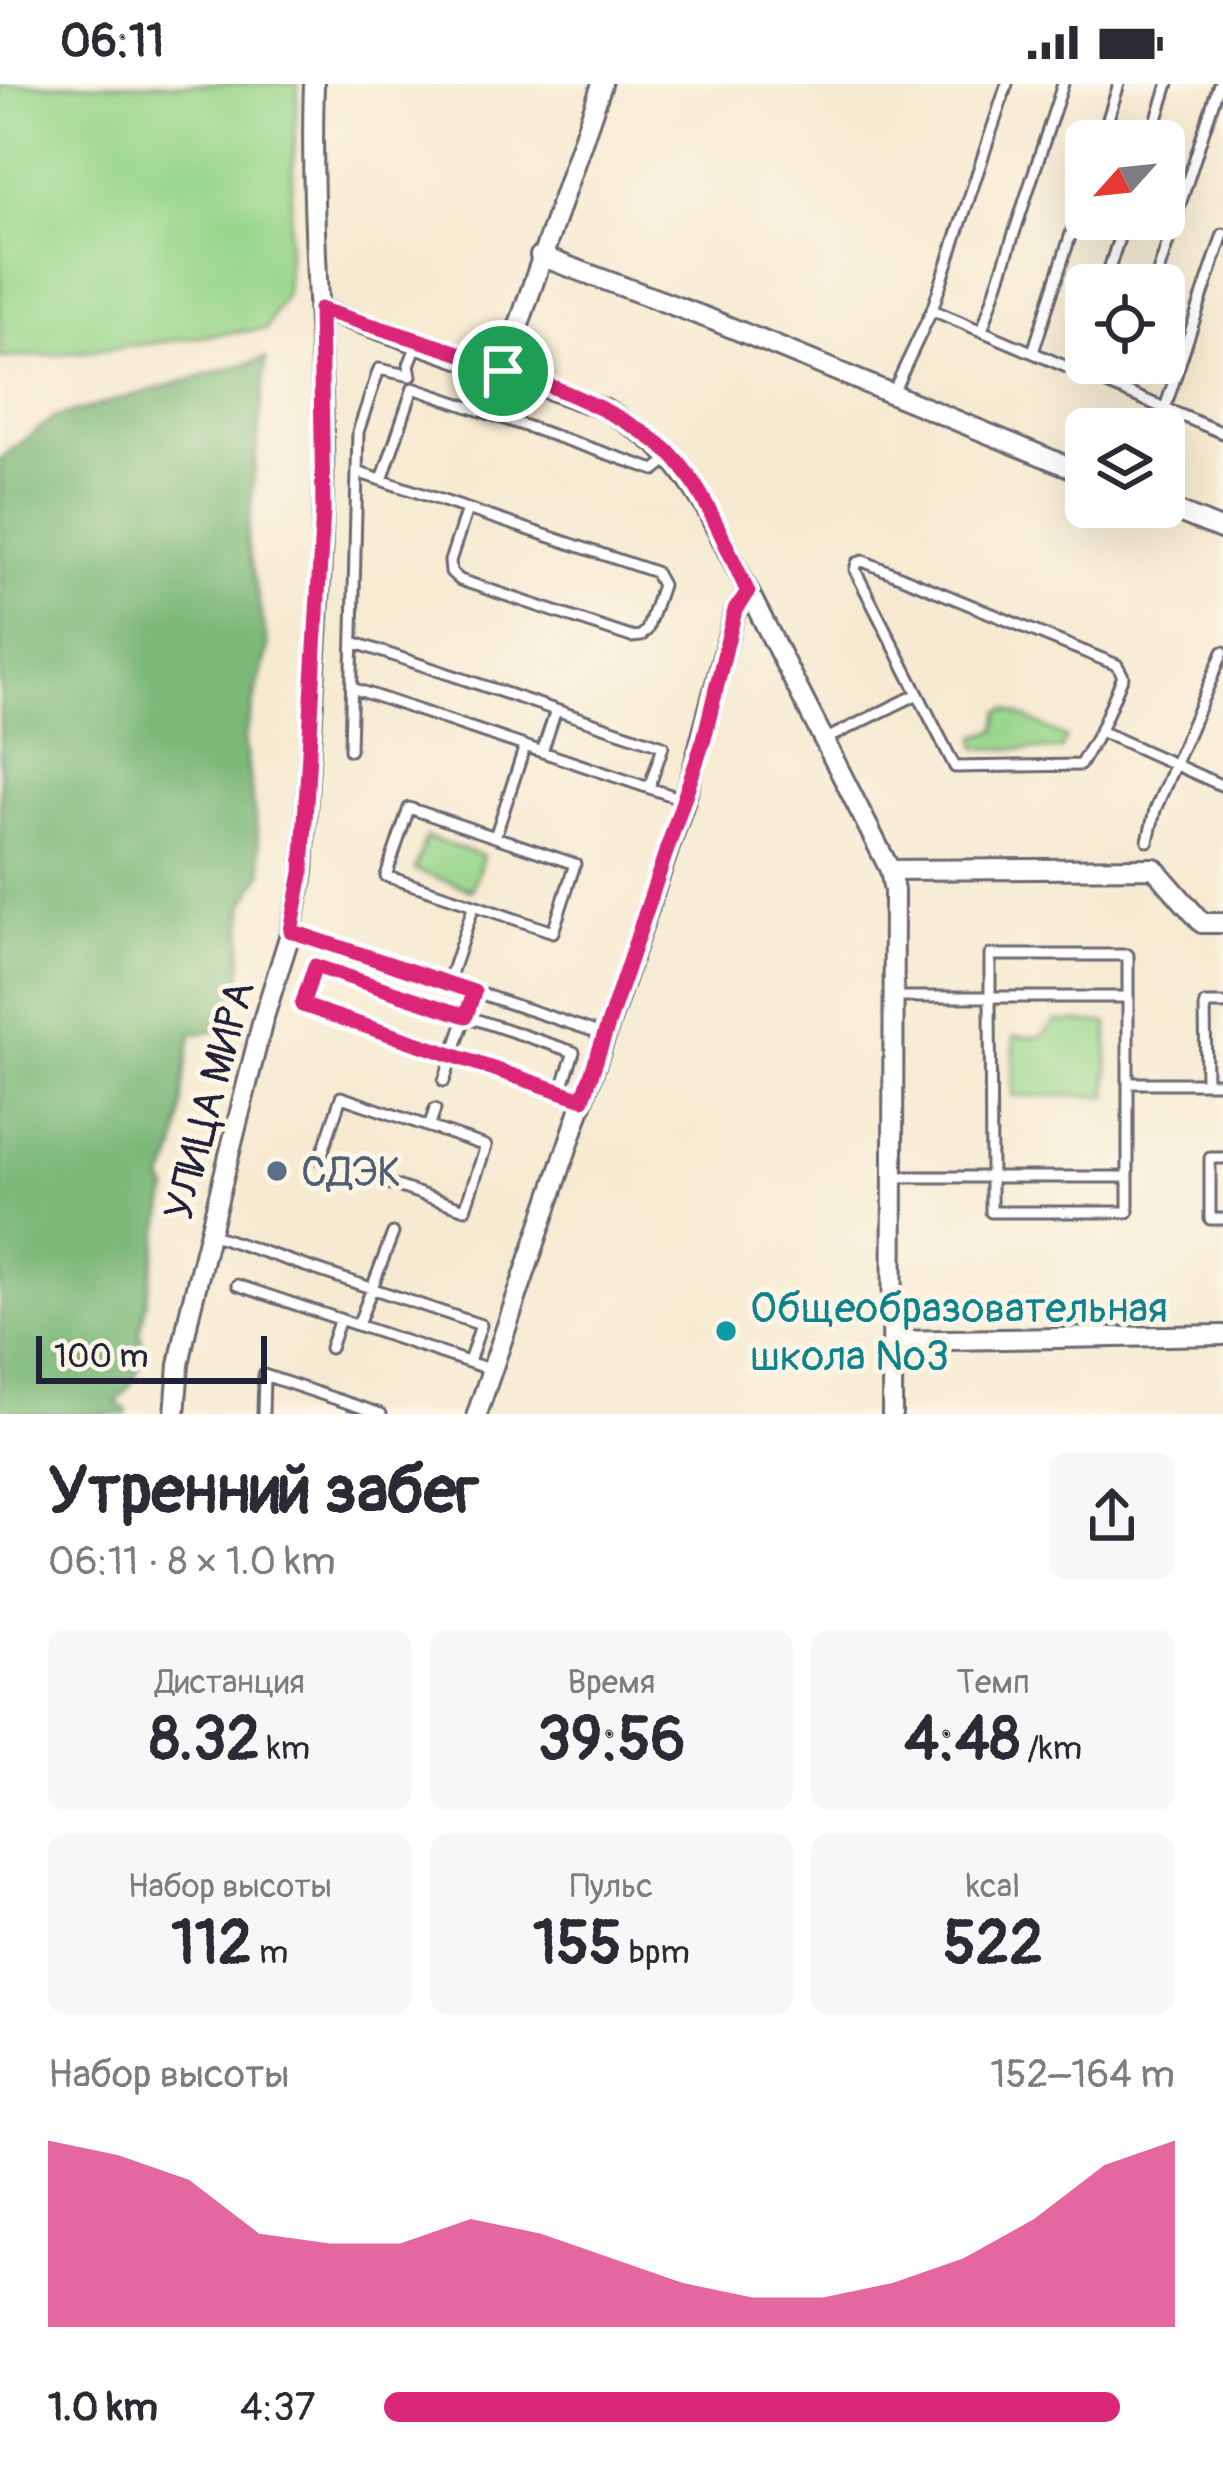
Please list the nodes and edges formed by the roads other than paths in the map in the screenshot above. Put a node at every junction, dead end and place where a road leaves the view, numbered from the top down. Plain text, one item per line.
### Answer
1 (314, 84) edge
2 (602, 84) edge
3 (1007, 84) edge
4 (1063, 84) edge
5 (1119, 84) edge
6 (1168, 84) edge
7 (1219, 84) edge
8 (1108, 120) edge
9 (1157, 120) edge
10 (1223, 234) edge
11 (1069, 240) edge
12 (540, 256) junction
13 (1161, 264) edge
14 (320, 309) junction
15 (932, 310) junction
16 (982, 331) junction
17 (418, 342) junction
18 (1033, 352) junction
19 (1065, 366) edge
20 (503, 371) junction
21 (412, 382) junction
22 (1108, 384) edge
23 (1122, 384) edge
24 (1120, 389) junction
25 (892, 394) junction
26 (1165, 408) joint
27 (1185, 416) edge
28 (1222, 431) edge
29 (672, 457) junction
30 (1065, 464) edge
31 (357, 472) junction
32 (382, 480) junction
33 (467, 509) junction
34 (1185, 515) edge
35 (1223, 530) edge
36 (748, 592) junction
37 (353, 642) junction
38 (1223, 652) edge
39 (352, 688) junction
40 (918, 694) junction
41 (556, 710) junction
42 (1100, 731) junction
43 (824, 740) junction
44 (525, 746) junction
45 (350, 750) dead end
46 (542, 752) junction
47 (1174, 766) junction
48 (1223, 786) edge
49 (649, 788) junction
50 (685, 800) junction
51 (495, 837) junction
52 (1148, 841) dead end
53 (890, 871) junction
54 (474, 905) junction
55 (1223, 923) edge
56 (291, 931) junction
57 (448, 983) junction
58 (474, 992) junction
59 (892, 997) junction
60 (990, 997) junction
61 (1128, 997) junction
62 (1223, 1004) edge
63 (466, 1016) junction
64 (605, 1035) junction
65 (453, 1055) junction
66 (444, 1081) dead end
67 (1128, 1083) junction
68 (1206, 1083) junction
69 (1223, 1083) edge
70 (561, 1091) junction
71 (583, 1099) junction
72 (435, 1109) dead end
73 (429, 1127) junction
74 (1223, 1158) edge
75 (892, 1177) junction
76 (991, 1177) junction
77 (1128, 1177) junction
78 (408, 1190) junction
79 (402, 1205) dead end
80 (1223, 1219) edge
81 (393, 1233) dead end
82 (210, 1234) junction
83 (237, 1285) dead end
84 (370, 1288) junction
85 (340, 1319) junction
86 (358, 1325) junction
87 (1223, 1335) edge
88 (892, 1342) junction
89 (330, 1348) dead end
90 (469, 1362) junction
91 (492, 1370) junction
92 (321, 1376) dead end
93 (316, 1392) junction
94 (175, 1414) edge
95 (262, 1414) edge
96 (381, 1414) edge
97 (477, 1414) edge
98 (892, 1414) edge

1 - 14 street, УЛИЦА МИРА
2 - 12 street
3 - 15 lane
4 - 16 lane
5 - 8 lane
6 - 9 lane
7 - 13 lane
10 - 26 lane
11 - 18 lane
12 - 20 street
12 - 25 street
14 - 17 street
14 - 56 street, УЛИЦА МИРА
15 - 16 lane
15 - 25 lane
16 - 18 lane
17 - 20 street
17 - 21 lane
18 - 19 lane
20 - 29 street
21 - 29 lane
21 - 31 lane
21 - 32 lane
22 - 24 lane
23 - 24 lane
24 - 26 lane
25 - 30 street
27 - 28 lane
29 - 36 street
31 - 32 lane
31 - 37 lane
32 - 33 lane
33 - 33 lane
34 - 35 street
36 - 43 street
36 - 50 street
37 - 39 lane
37 - 41 lane
38 - 47 lane
39 - 44 lane
39 - 45 lane
40 - 42 lane
40 - 42 lane
40 - 43 lane
41 - 46 lane
41 - 49 lane
42 - 47 lane
43 - 53 street
44 - 46 lane
44 - 51 lane
46 - 49 lane
47 - 48 lane
47 - 52 lane
49 - 50 lane
50 - 64 street
51 - 54 lane
51 - 54 lane
53 - 55 street
53 - 59 street
54 - 57 lane
56 - 57 lane
56 - 82 street, УЛИЦА МИРА
57 - 58 lane
58 - 63 lane
58 - 64 lane
59 - 60 lane
59 - 75 street
60 - 61 lane
60 - 61 lane
60 - 76 lane
61 - 67 lane
62 - 68 lane
63 - 65 lane
63 - 65 lane
63 - 70 lane
64 - 71 street
65 - 66 lane
65 - 70 lane
67 - 68 lane
67 - 77 lane
68 - 69 lane
70 - 71 lane
71 - 91 street
72 - 73 lane
73 - 78 lane
73 - 78 lane
74 - 80 lane
75 - 76 lane
75 - 88 street
76 - 77 lane
76 - 77 lane
78 - 79 lane
81 - 84 lane
82 - 84 lane
82 - 94 street, УЛИЦА МИРА
83 - 85 lane
84 - 86 lane
84 - 90 lane
85 - 86 lane
85 - 89 lane
86 - 90 lane
87 - 88 street
88 - 98 street
90 - 91 lane
91 - 97 street
92 - 93 lane
93 - 95 lane
93 - 96 lane

